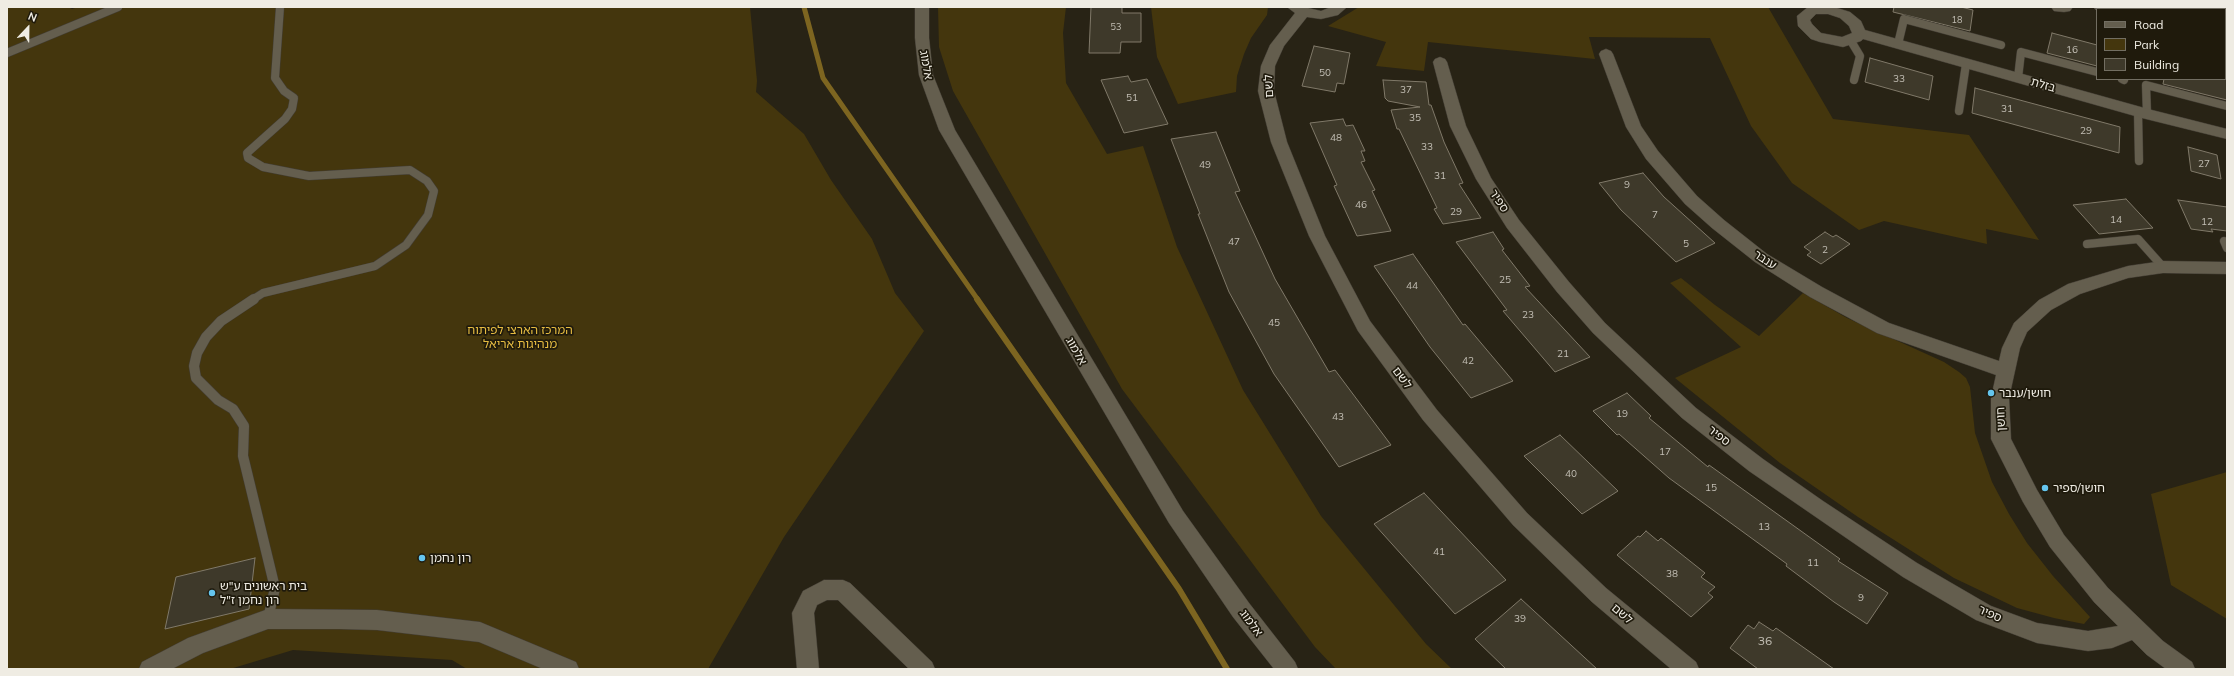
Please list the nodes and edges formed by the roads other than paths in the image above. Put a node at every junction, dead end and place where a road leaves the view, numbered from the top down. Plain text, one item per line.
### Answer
1 (118, 7) edge
2 (280, 7) edge
3 (922, 7) edge
4 (1340, 7) edge
5 (2060, 7) edge
6 (2064, 7) edge
7 (1298, 9) edge
8 (1834, 9) edge
9 (1855, 37) junction
10 (1898, 44) junction
11 (2001, 45) dead end
12 (7, 53) edge
13 (1606, 54) dead end
14 (1440, 62) dead end
15 (1966, 64) junction
16 (2096, 72) edge
17 (2018, 78) junction
18 (1854, 80) dead end
19 (2227, 106) edge
20 (1959, 111) dead end
21 (2143, 113) junction
22 (2227, 134) edge
23 (2139, 161) dead end
24 (2227, 242) edge
25 (2087, 244) dead end
26 (2227, 248) edge
27 (2163, 267) junction
28 (2227, 268) edge
29 (2005, 371) junction
30 (268, 619) junction
31 (2136, 630) junction
32 (150, 669) edge
33 (568, 669) edge
34 (808, 669) edge
35 (924, 669) edge
36 (1287, 669) edge
37 (1688, 669) edge
38 (2184, 669) edge

1 - 12 lane
2 - 30 lane
3 - 36 street, אלמוג
4 - 7 street
5 - 6 main road
7 - 37 street, לשם
8 - 9 street
8 - 9 street, בזלת
9 - 10 street, בזלת
9 - 18 lane
10 - 11 lane
10 - 15 street, בזלת
13 - 29 street, ענבר
14 - 31 street, ספיר
15 - 17 street, בזלת
15 - 20 lane
16 - 17 lane
17 - 21 street, בזלת
19 - 21 lane
21 - 22 street, בזלת
21 - 23 lane
24 - 26 lane
25 - 27 lane
27 - 28 street, חושן
27 - 29 street, חושן
29 - 31 street, חושן
30 - 32 street
30 - 33 street
31 - 38 street, חושן
34 - 35 street

